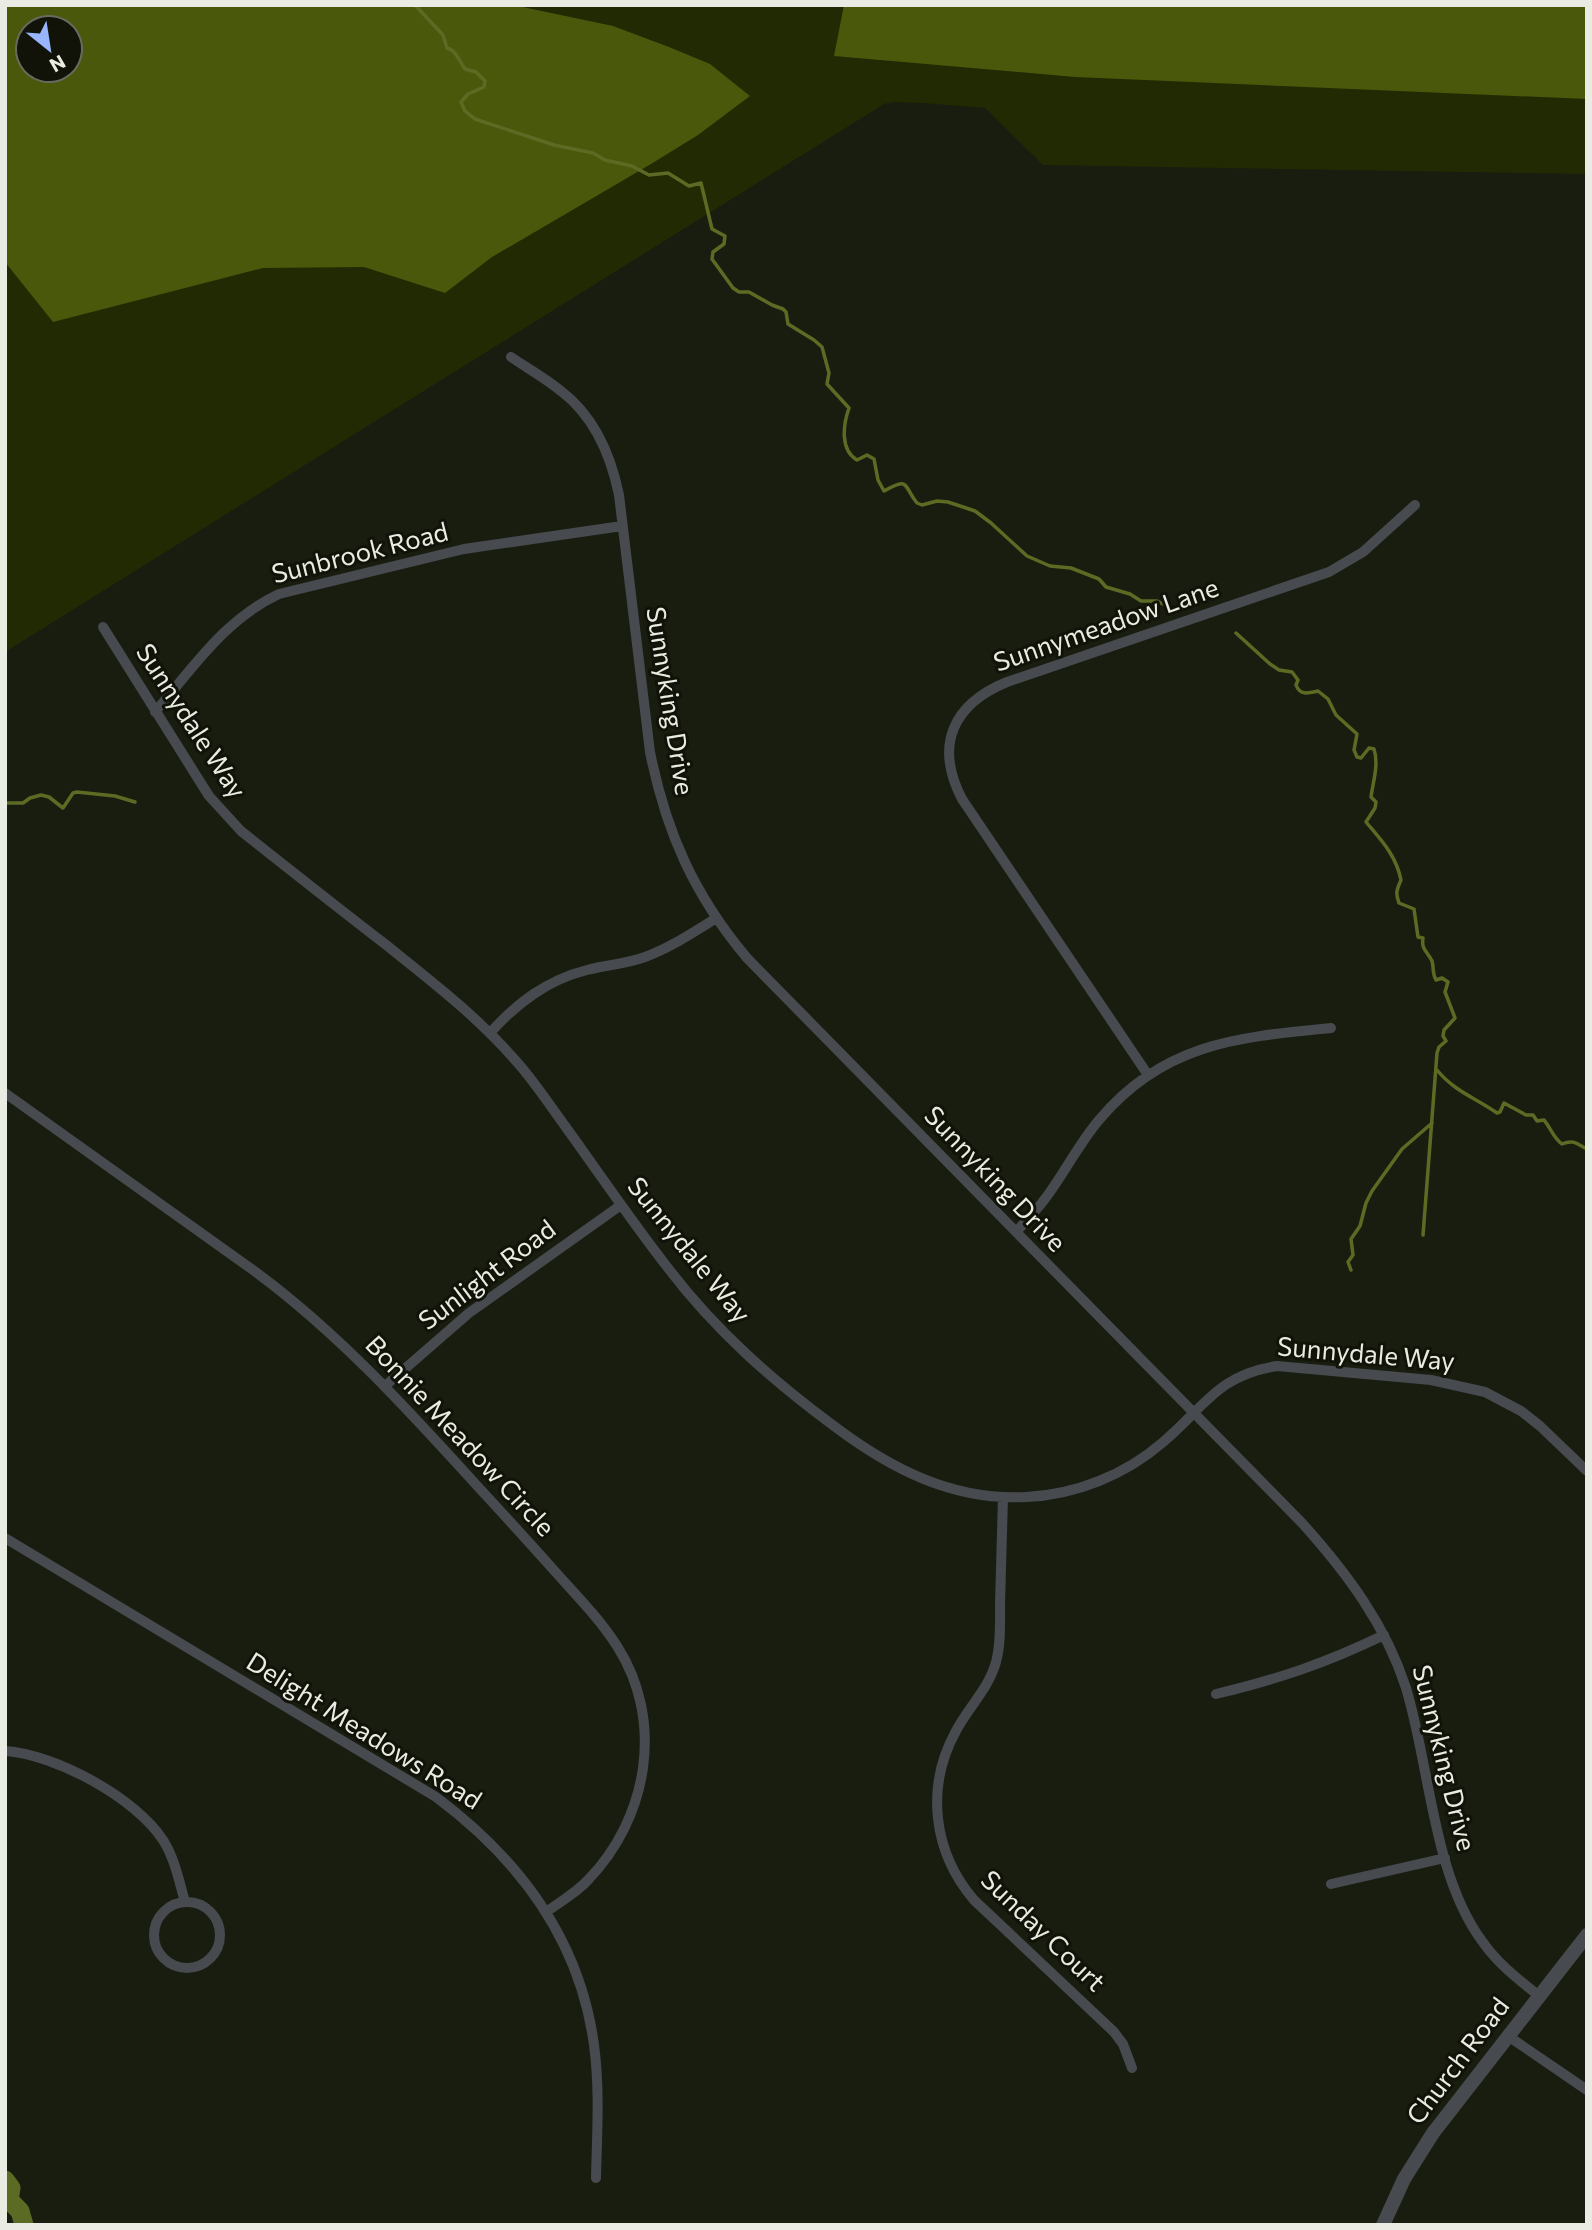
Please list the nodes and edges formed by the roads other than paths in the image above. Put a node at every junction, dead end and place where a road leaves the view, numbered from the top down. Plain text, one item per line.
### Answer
1 (511, 357) dead end
2 (1415, 505) dead end
3 (622, 527) junction
4 (103, 627) dead end
5 (155, 712) junction
6 (715, 919) junction
7 (1331, 1028) dead end
8 (490, 1033) junction
9 (1148, 1075) junction
10 (5, 1093) edge
11 (621, 1205) junction
12 (1016, 1232) junction
13 (385, 1386) junction
14 (1192, 1413) junction
15 (1587, 1471) edge
16 (1003, 1497) junction
17 (5, 1538) edge
18 (1384, 1635) junction
19 (1216, 1694) dead end
20 (5, 1751) edge
21 (1445, 1858) junction
22 (1331, 1884) dead end
23 (185, 1902) junction
24 (546, 1912) junction
25 (1587, 1936) edge
26 (1539, 1996) junction
27 (1508, 2036) junction
28 (1132, 2068) dead end
29 (1587, 2090) edge
30 (596, 2178) dead end
31 (1383, 2225) edge

1 - 3 street, Sunnyking Drive
2 - 9 street, Sunnymeadow Lane
3 - 5 street, Sunbrook Road
3 - 6 street, Sunnyking Drive
4 - 5 street, Sunnydale Way
5 - 8 street, Sunnydale Way
6 - 8 street
6 - 12 street, Sunnyking Drive
7 - 9 street
8 - 11 street, Sunnydale Way
9 - 12 street
10 - 13 street, Bonnie Meadow Circle
11 - 13 street, Sunlight Road
11 - 16 street, Sunnydale Way
12 - 14 street, Sunnyking Drive
13 - 24 street, Bonnie Meadow Circle
14 - 15 street, Sunnydale Way
14 - 16 street, Sunnydale Way
14 - 18 street, Sunnyking Drive
16 - 28 street, Sunday Court
17 - 24 street, Delight Meadows Road
18 - 19 street
18 - 21 street, Sunnyking Drive
20 - 23 street
21 - 22 street
21 - 26 street, Sunnyking Drive
23 - 23 street
24 - 30 street, Delight Meadows Road
25 - 26 street, Church Road
26 - 27 street, Church Road
27 - 29 street
27 - 31 street, Church Road

